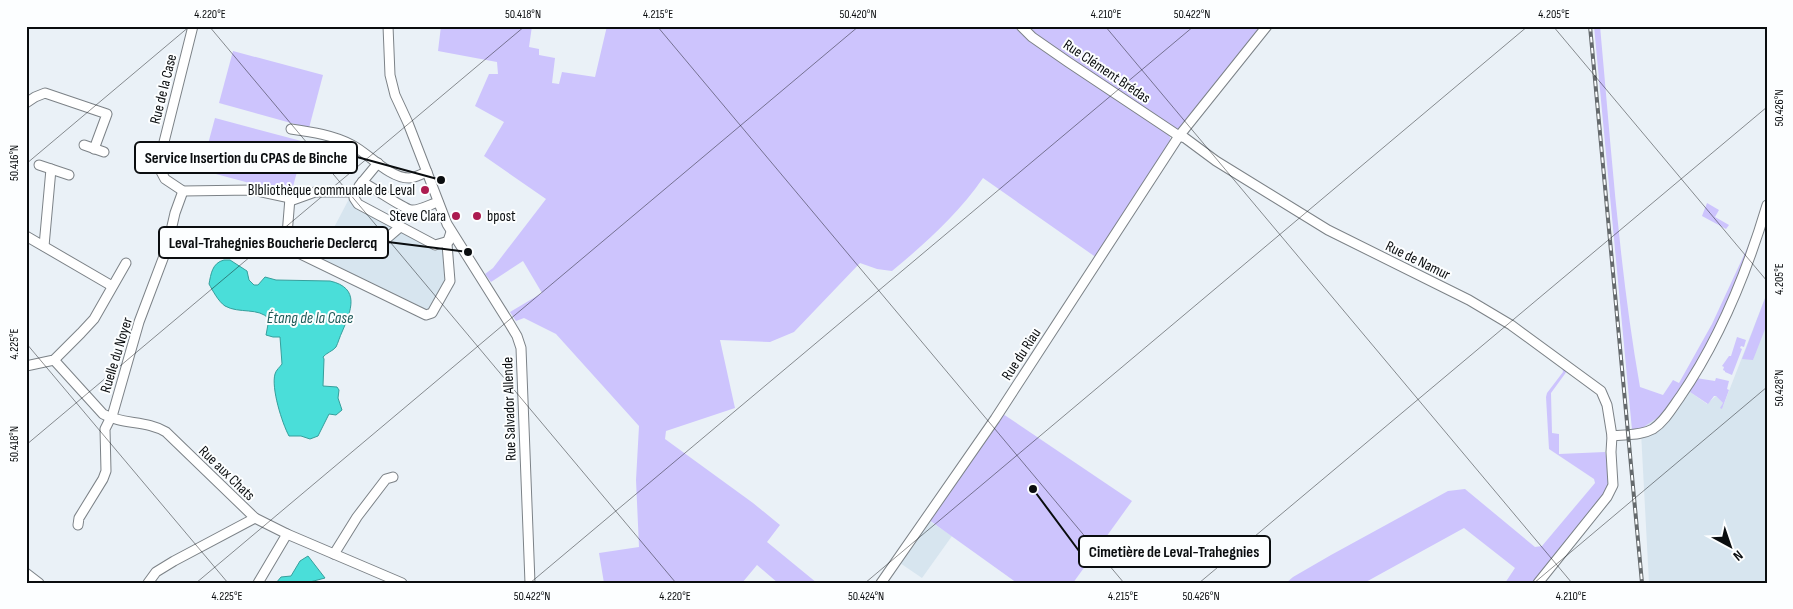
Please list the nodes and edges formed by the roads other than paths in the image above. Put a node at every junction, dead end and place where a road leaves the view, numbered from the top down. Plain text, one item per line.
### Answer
1 (193, 26) edge
2 (388, 26) edge
3 (1021, 26) edge
4 (1267, 26) edge
5 (26, 103) edge
6 (291, 129) dead end
7 (1179, 136) junction
8 (84, 145) dead end
9 (94, 149) junction
10 (104, 152) dead end
11 (378, 163) junction
12 (39, 164) dead end
13 (51, 169) junction
14 (427, 172) junction
15 (69, 175) dead end
16 (362, 182) junction
17 (183, 191) junction
18 (354, 192) junction
19 (290, 201) junction
20 (438, 202) junction
21 (1767, 205) edge
22 (400, 227) junction
23 (26, 236) edge
24 (450, 237) junction
25 (379, 245) dead end
26 (44, 246) junction
27 (126, 263) dead end
28 (112, 286) junction
29 (54, 360) junction
30 (26, 366) edge
31 (110, 418) junction
32 (1612, 436) junction
33 (393, 477) dead end
34 (254, 518) junction
35 (78, 525) dead end
36 (287, 534) junction
37 (334, 554) junction
38 (26, 573) edge
39 (40, 583) edge
40 (148, 583) edge
41 (258, 583) edge
42 (402, 583) edge
43 (530, 583) edge
44 (881, 583) edge
45 (1538, 583) edge

1 - 17 street, Rue de la Case
2 - 14 street, Rue Salvador Allende
3 - 7 street, Rue Clément Brédas
4 - 7 street, Rue du Riau
5 - 9 street
6 - 11 street
7 - 32 street, Rue de Namur
7 - 44 street, Rue du Riau
8 - 9 street
9 - 10 street
11 - 14 street
11 - 16 street
12 - 13 street
13 - 15 street
13 - 26 street
14 - 20 street, Rue Salvador Allende
16 - 18 street
16 - 20 street
17 - 19 street
17 - 31 street, Ruelle du Noyer
18 - 19 street
18 - 22 street
19 - 24 street
20 - 24 street, Rue Salvador Allende
21 - 32 street
22 - 24 street
22 - 25 street
23 - 26 street
24 - 43 street, Rue Salvador Allende
26 - 28 street
27 - 28 street
28 - 29 street
29 - 30 street
29 - 31 street
31 - 34 street, Rue aux Chats
31 - 35 street, Ruelle du Noyer
32 - 45 street, Rue de Namur
33 - 37 street
34 - 36 street, Rue aux Chats
34 - 40 street
36 - 37 street, Rue aux Chats
36 - 41 street
37 - 42 street, Rue aux Chats
38 - 39 street

